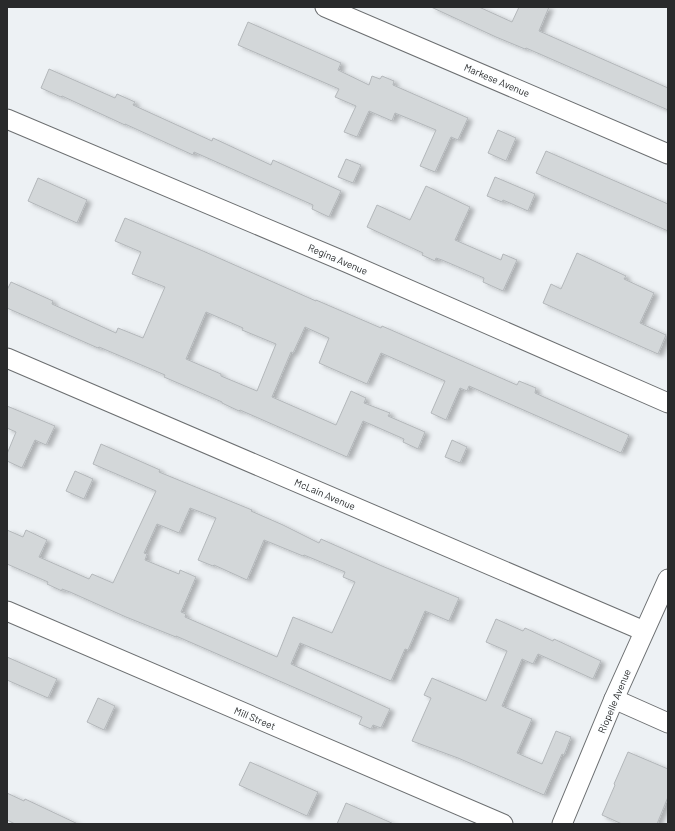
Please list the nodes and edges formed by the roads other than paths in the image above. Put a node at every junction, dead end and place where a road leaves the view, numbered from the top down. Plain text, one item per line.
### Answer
1 (325, 7) edge
2 (7, 119) edge
3 (668, 154) edge
4 (7, 358) edge
5 (668, 402) edge
6 (668, 579) edge
7 (7, 611) edge
8 (644, 631) junction
9 (614, 699) junction
10 (668, 723) edge
11 (503, 824) edge
12 (562, 824) edge

1 - 3 street, Markese Avenue
2 - 5 street, Regina Avenue
4 - 8 street, McLain Avenue
6 - 8 street, Riopelle Avenue
7 - 11 street, Mill Street
8 - 9 street, Riopelle Avenue
9 - 10 street
9 - 12 street, Riopelle Avenue

